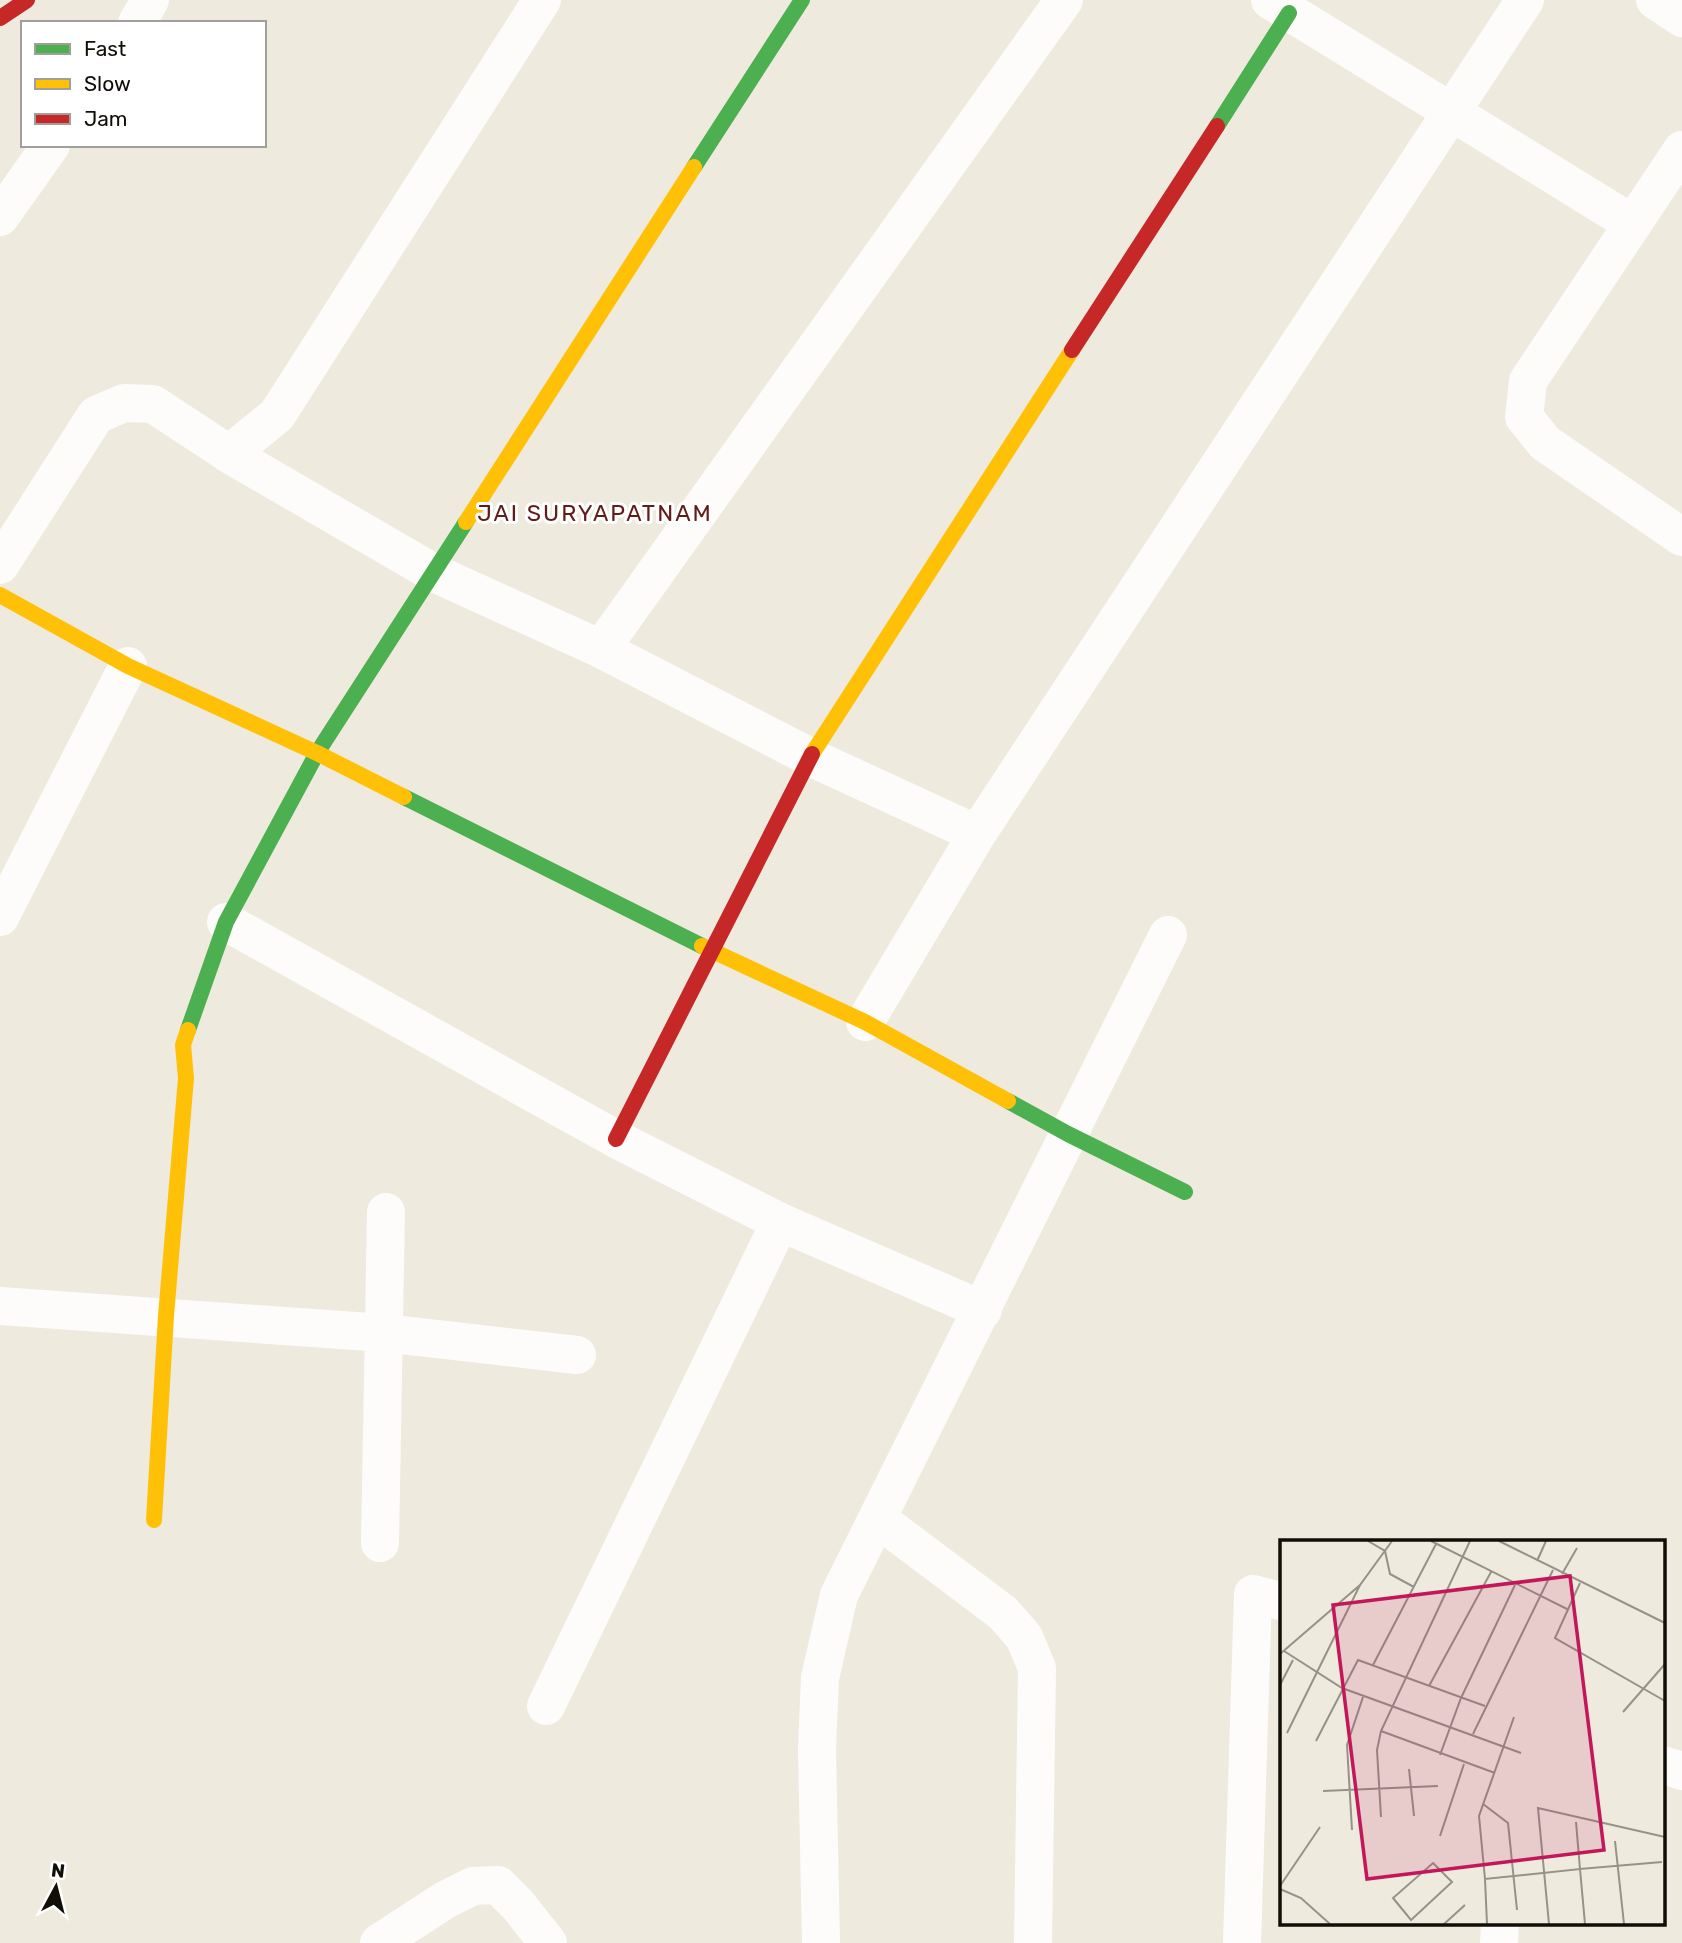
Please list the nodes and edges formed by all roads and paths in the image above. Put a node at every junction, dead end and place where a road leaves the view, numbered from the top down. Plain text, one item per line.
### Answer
1 (27, 0) edge
2 (150, 0) edge
3 (542, 0) edge
4 (802, 0) edge
5 (1064, 0) edge
6 (1525, 0) edge
7 (1655, 0) edge
8 (1280, 7) edge
9 (0, 18) edge
10 (1682, 18) edge
11 (138, 21) edge
12 (1450, 112) junction
13 (50, 147) edge
14 (1682, 150) edge
15 (0, 217) edge
16 (1633, 224) junction
17 (229, 454) junction
18 (1682, 537) edge
19 (0, 565) edge
20 (434, 573) junction
21 (0, 595) edge
22 (601, 649) junction
23 (128, 666) junction
24 (317, 753) junction
25 (810, 757) junction
26 (977, 834) junction
27 (0, 918) edge
28 (226, 922) junction
29 (1168, 935) dead end
30 (710, 950) junction
31 (865, 1022) junction
32 (1068, 1135) junction
33 (617, 1139) junction
34 (1185, 1192) dead end
35 (386, 1212) dead end
36 (780, 1222) junction
37 (0, 1306) edge
38 (983, 1310) junction
39 (166, 1316) junction
40 (384, 1333) junction
41 (577, 1355) dead end
42 (878, 1518) junction
43 (154, 1520) dead end
44 (380, 1543) dead end
45 (1280, 1601) edge
46 (546, 1706) dead end
47 (1664, 1765) edge
48 (1682, 1771) edge
49 (379, 1943) edge
50 (548, 1943) edge
51 (821, 1943) edge
52 (1033, 1943) edge
53 (1242, 1943) edge

1 - 9 street
2 - 11 street
3 - 17 street
4 - 20 street
5 - 22 street
6 - 12 street
7 - 10 street
8 - 12 street
8 - 25 street
12 - 16 street
12 - 26 street
13 - 15 street
14 - 16 street
16 - 18 street
17 - 19 street
17 - 20 street
20 - 22 street
20 - 24 street
21 - 23 street
22 - 25 street
23 - 24 street
23 - 27 street
24 - 28 street
24 - 30 street
25 - 26 street
25 - 30 street
26 - 31 street
28 - 33 street
28 - 39 street
29 - 32 street
30 - 31 street
30 - 33 street
31 - 32 street
32 - 34 street
32 - 38 street
33 - 36 street
35 - 40 street
36 - 38 street
36 - 46 street
37 - 39 street
38 - 42 street
39 - 40 street
39 - 43 street
40 - 41 street
40 - 44 street
42 - 51 street
42 - 52 street
45 - 53 street
47 - 48 street
49 - 50 street

